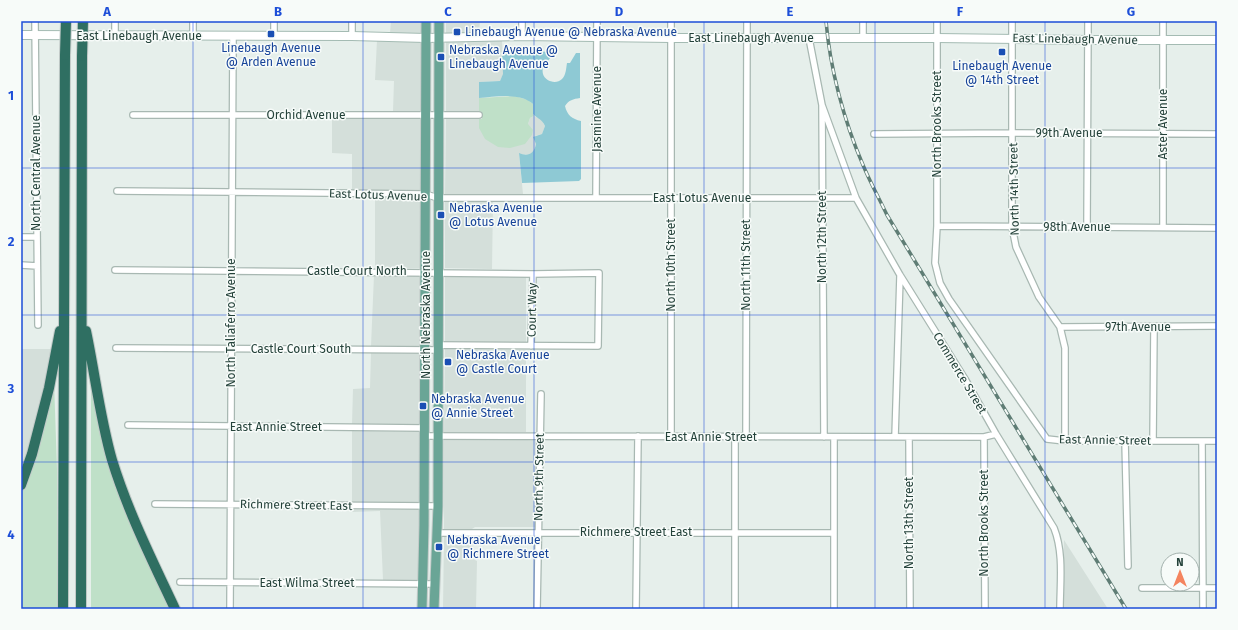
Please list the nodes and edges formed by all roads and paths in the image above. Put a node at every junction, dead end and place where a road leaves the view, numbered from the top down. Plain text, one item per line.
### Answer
1 (35, 21) edge
2 (66, 21) edge
3 (83, 21) edge
4 (115, 21) edge
5 (193, 21) edge
6 (274, 21) edge
7 (352, 21) edge
8 (426, 21) edge
9 (439, 21) edge
10 (522, 21) edge
11 (597, 21) edge
12 (672, 21) edge
13 (747, 21) edge
14 (863, 21) edge
15 (937, 21) edge
16 (1012, 21) edge
17 (1088, 21) edge
18 (1163, 21) edge
19 (21, 35) edge
20 (35, 35) junction
21 (115, 36) junction
22 (192, 36) junction
23 (233, 36) junction
24 (274, 36) junction
25 (352, 36) junction
26 (522, 36) junction
27 (597, 37) junction
28 (426, 38) junction
29 (439, 38) junction
30 (672, 38) junction
31 (747, 38) junction
32 (809, 38) junction
33 (863, 38) junction
34 (937, 38) junction
35 (1012, 38) junction
36 (1088, 40) junction
37 (1163, 40) junction
38 (1217, 40) edge
39 (822, 105) junction
40 (133, 115) dead end
41 (232, 115) junction
42 (425, 115) junction
43 (438, 115) junction
44 (479, 115) dead end
45 (937, 133) junction
46 (1012, 133) junction
47 (1088, 133) junction
48 (874, 134) dead end
49 (1162, 134) junction
50 (1217, 134) edge
51 (117, 191) dead end
52 (232, 192) junction
53 (425, 194) junction
54 (671, 197) junction
55 (438, 198) junction
56 (596, 198) junction
57 (746, 198) junction
58 (822, 198) junction
59 (856, 198) junction
60 (937, 226) junction
61 (1088, 226) junction
62 (1012, 227) junction
63 (1163, 227) junction
64 (1217, 228) edge
65 (21, 237) edge
66 (37, 238) junction
67 (21, 265) edge
68 (37, 266) junction
69 (115, 270) dead end
70 (232, 271) junction
71 (425, 272) junction
72 (438, 272) junction
73 (533, 274) junction
74 (900, 275) junction
75 (64, 307) junction
76 (82, 310) junction
77 (38, 325) dead end
78 (1217, 326) edge
79 (1154, 327) junction
80 (1060, 328) junction
81 (531, 346) junction
82 (598, 346) joint
83 (116, 348) dead end
84 (438, 348) junction
85 (231, 349) junction
86 (424, 350) junction
87 (540, 394) dead end
88 (128, 425) dead end
89 (231, 426) junction
90 (425, 432) junction
91 (996, 434) junction
92 (438, 436) junction
93 (540, 436) junction
94 (638, 436) junction
95 (671, 437) junction
96 (735, 437) junction
97 (746, 437) junction
98 (824, 437) junction
99 (834, 437) junction
100 (895, 437) junction
101 (909, 437) junction
102 (984, 437) junction
103 (1065, 441) junction
104 (1125, 441) junction
105 (1153, 441) junction
106 (1202, 441) junction
107 (1217, 441) edge
108 (21, 485) edge
109 (155, 504) dead end
110 (231, 505) junction
111 (424, 506) junction
112 (438, 506) junction
113 (538, 532) junction
114 (636, 532) junction
115 (437, 533) junction
116 (735, 533) junction
117 (834, 533) junction
118 (1128, 566) dead end
119 (180, 582) dead end
120 (230, 583) junction
121 (423, 584) junction
122 (435, 584) junction
123 (1142, 588) dead end
124 (1217, 588) edge
125 (1203, 589) junction
126 (63, 609) edge
127 (81, 609) edge
128 (175, 609) edge
129 (230, 609) edge
130 (422, 609) edge
131 (434, 609) edge
132 (537, 609) edge
133 (636, 609) edge
134 (735, 609) edge
135 (834, 609) edge
136 (910, 609) edge
137 (985, 609) edge
138 (1060, 609) edge
139 (1203, 609) edge

1 - 20 street, North Central Avenue
2 - 75 highway, bridge
3 - 76 highway, bridge
4 - 21 street
5 - 22 street
6 - 24 street
7 - 25 street
8 - 28 main road, North Nebraska Avenue
9 - 29 main road, North Nebraska Avenue
10 - 26 street
11 - 27 street, Jasmine Avenue
12 - 30 street, North 10th Street
13 - 31 street, North 11th Street
14 - 33 street
15 - 34 street, North Brooks Street
16 - 35 street, North 14th Street
17 - 36 street
18 - 37 street, Aster Avenue
19 - 20 street, East Linebaugh Avenue
20 - 21 street, East Linebaugh Avenue
20 - 66 street, North Central Avenue
21 - 22 street, East Linebaugh Avenue
22 - 23 street, East Linebaugh Avenue
23 - 24 street, East Linebaugh Avenue
23 - 41 street, North Taliaferro Avenue
24 - 25 street, East Linebaugh Avenue
25 - 28 street, East Linebaugh Avenue
26 - 27 street, East Linebaugh Avenue
26 - 29 street, East Linebaugh Avenue
27 - 30 street, East Linebaugh Avenue
27 - 56 street, Jasmine Avenue
28 - 29 street, East Linebaugh Avenue
28 - 42 main road, North Nebraska Avenue
29 - 43 main road, North Nebraska Avenue
30 - 31 street, East Linebaugh Avenue
30 - 54 street, North 10th Street
31 - 32 street, East Linebaugh Avenue
31 - 57 street, North 11th Street
32 - 33 street, East Linebaugh Avenue
32 - 39 street, North 12th Street
33 - 34 street, East Linebaugh Avenue
34 - 35 street, East Linebaugh Avenue
34 - 45 street, North Brooks Street
35 - 36 street, East Linebaugh Avenue
35 - 46 street, North 14th Street
36 - 37 street, East Linebaugh Avenue
36 - 47 street
37 - 38 street, East Linebaugh Avenue
37 - 49 street, Aster Avenue
39 - 58 street, North 12th Street
39 - 59 street, Commerce Street
40 - 41 street, Orchid Avenue
41 - 42 street, Orchid Avenue
41 - 52 street, North Taliaferro Avenue
42 - 43 street, Orchid Avenue
42 - 53 main road, North Nebraska Avenue
43 - 44 street, Orchid Avenue
43 - 55 main road, North Nebraska Avenue
45 - 46 street, 99th Avenue
45 - 48 street, 99th Avenue
45 - 60 street, North Brooks Street
46 - 47 street, 99th Avenue
46 - 62 street, North 14th Street
47 - 49 street, 99th Avenue
47 - 61 street
49 - 50 street, 99th Avenue
49 - 63 street, Aster Avenue
51 - 52 street, East Lotus Avenue
52 - 53 street, East Lotus Avenue
52 - 70 street, North Taliaferro Avenue
53 - 55 street, East Lotus Avenue
53 - 71 main road, North Nebraska Avenue
54 - 56 street, East Lotus Avenue
54 - 57 street, East Lotus Avenue
54 - 95 street, North 10th Street
55 - 56 street, East Lotus Avenue
55 - 72 main road, North Nebraska Avenue
57 - 58 street, East Lotus Avenue
57 - 97 street, North 11th Street
58 - 59 street, East Lotus Avenue
58 - 98 street, North 12th Street
59 - 74 street, Commerce Street
60 - 62 street, 98th Avenue
60 - 103 street, East Annie Street
61 - 62 street, 98th Avenue
61 - 63 street, 98th Avenue
62 - 80 street, North 14th Street
63 - 64 street, 98th Avenue
65 - 66 street
66 - 68 street, North Central Avenue
67 - 68 street
68 - 77 street, North Central Avenue
69 - 70 street, Castle Court North
70 - 71 street, Castle Court North
70 - 85 street, North Taliaferro Avenue
71 - 72 street, Castle Court North
71 - 86 main road, North Nebraska Avenue
72 - 73 street, Castle Court North
72 - 84 main road, North Nebraska Avenue
73 - 81 street, Court Way
73 - 82 street, Castle Court North
74 - 91 street, Commerce Street
74 - 100 street
75 - 108 highway
75 - 126 highway
76 - 127 highway
76 - 128 highway
78 - 79 street, 97th Avenue
79 - 80 street, 97th Avenue
79 - 105 street
80 - 103 street, North 14th Street
81 - 82 street, Castle Court South
81 - 84 street, Castle Court South
83 - 85 street, Castle Court South
84 - 86 street, Castle Court South
84 - 92 main road, North Nebraska Avenue
85 - 86 street, Castle Court South
85 - 89 street, North Taliaferro Avenue
86 - 90 main road, North Nebraska Avenue
87 - 93 street, North 9th Street
88 - 89 street, East Annie Street
89 - 90 street, East Annie Street
89 - 110 street, North Taliaferro Avenue
90 - 92 street, East Annie Street
90 - 111 main road, North Nebraska Avenue
91 - 102 street, East Annie Street
91 - 138 street, Commerce Street
92 - 93 street, East Annie Street
92 - 112 main road, North Nebraska Avenue
93 - 94 street, East Annie Street
93 - 113 street, North 9th Street
94 - 95 street, East Annie Street
94 - 114 street
95 - 96 street, East Annie Street
96 - 97 street, East Annie Street
96 - 116 street
97 - 98 street, East Annie Street
98 - 99 street, East Annie Street
99 - 100 street, East Annie Street
99 - 117 street
100 - 101 street, East Annie Street
101 - 102 street, East Annie Street
101 - 136 street, North 13th Street
102 - 137 street, North Brooks Street
103 - 104 street, East Annie Street
104 - 105 street, East Annie Street
104 - 118 street
105 - 106 street, East Annie Street
106 - 107 street, East Annie Street
106 - 125 street
109 - 110 street, Richmere Street East
110 - 111 street, Richmere Street East
110 - 120 street, North Taliaferro Avenue
111 - 112 street, Richmere Street East
111 - 121 main road, North Nebraska Avenue
112 - 115 main road, North Nebraska Avenue
113 - 114 street, Richmere Street East
113 - 115 street, Richmere Street East
113 - 132 street, North 9th Street
114 - 116 street, Richmere Street East
114 - 133 street
115 - 122 main road, North Nebraska Avenue
116 - 117 street, Richmere Street East
116 - 134 street
117 - 135 street
119 - 120 street, East Wilma Street
120 - 121 street, East Wilma Street
120 - 129 street, North Taliaferro Avenue
121 - 122 street, East Wilma Street
121 - 130 main road, North Nebraska Avenue
122 - 131 main road, North Nebraska Avenue
123 - 125 street
124 - 125 street
125 - 139 street

